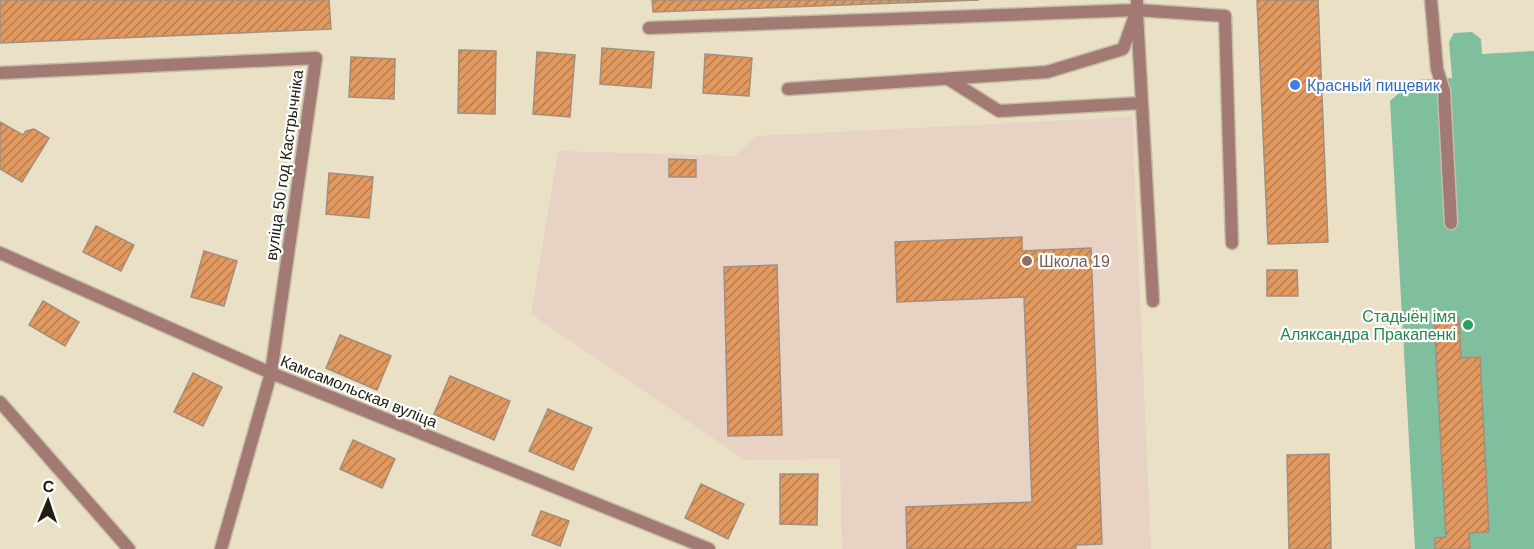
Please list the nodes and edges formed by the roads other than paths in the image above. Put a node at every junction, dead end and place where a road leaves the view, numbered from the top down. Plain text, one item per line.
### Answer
1 (1431, 0) edge
2 (1137, 5) edge
3 (649, 28) dead end
4 (0, 73) edge
5 (948, 79) junction
6 (788, 90) dead end
7 (1142, 103) junction
8 (1451, 223) dead end
9 (1232, 243) dead end
10 (0, 253) edge
11 (1153, 301) dead end
12 (270, 373) junction
13 (0, 402) edge
14 (129, 549) edge
15 (222, 549) edge
16 (709, 549) edge

1 - 8 street
2 - 3 street
2 - 5 street
2 - 7 street
2 - 9 street
4 - 12 street, вуліца 50 год Кастрычніка
5 - 6 street
5 - 7 street
7 - 11 street
10 - 12 street, Камсамольская вуліца
12 - 15 street, вуліца 50 год Кастрычніка
12 - 16 street, Камсамольская вуліца
13 - 14 street

